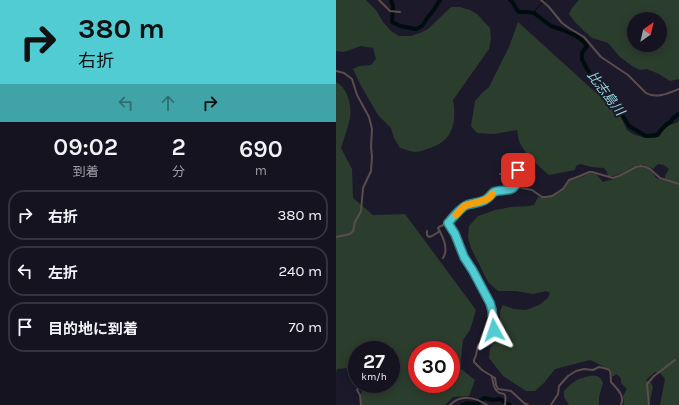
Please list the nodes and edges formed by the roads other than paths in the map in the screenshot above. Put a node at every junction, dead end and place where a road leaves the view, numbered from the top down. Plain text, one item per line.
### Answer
1 (379, 0) edge
2 (542, 1) edge
3 (400, 12) dead end
4 (336, 71) edge
5 (679, 89) edge
6 (517, 166) dead end
7 (518, 170) dead end
8 (529, 170) dead end
9 (500, 174) dead end
10 (514, 176) junction
11 (522, 176) junction
12 (504, 180) dead end
13 (518, 181) junction
14 (517, 184) junction
15 (679, 184) edge
16 (513, 188) junction
17 (449, 222) junction
18 (427, 231) dead end
19 (440, 231) junction
20 (336, 237) edge
21 (443, 258) dead end
22 (675, 360) dead end
23 (492, 377) junction
24 (359, 393) edge
25 (361, 405) edge
26 (450, 405) edge
27 (487, 405) edge
28 (505, 405) edge
29 (528, 405) edge
30 (551, 405) edge
31 (621, 405) edge
32 (649, 405) edge

1 - 3 street
2 - 5 street
4 - 20 street
6 - 10 street
7 - 11 street
8 - 11 street
9 - 10 street
10 - 13 street
11 - 13 street
12 - 16 street
13 - 14 street
14 - 15 street
14 - 16 street
16 - 17 street
17 - 19 street
17 - 23 street
18 - 19 street
19 - 21 street
22 - 32 street
23 - 28 street
23 - 29 street
24 - 25 street
26 - 27 street
30 - 31 street

